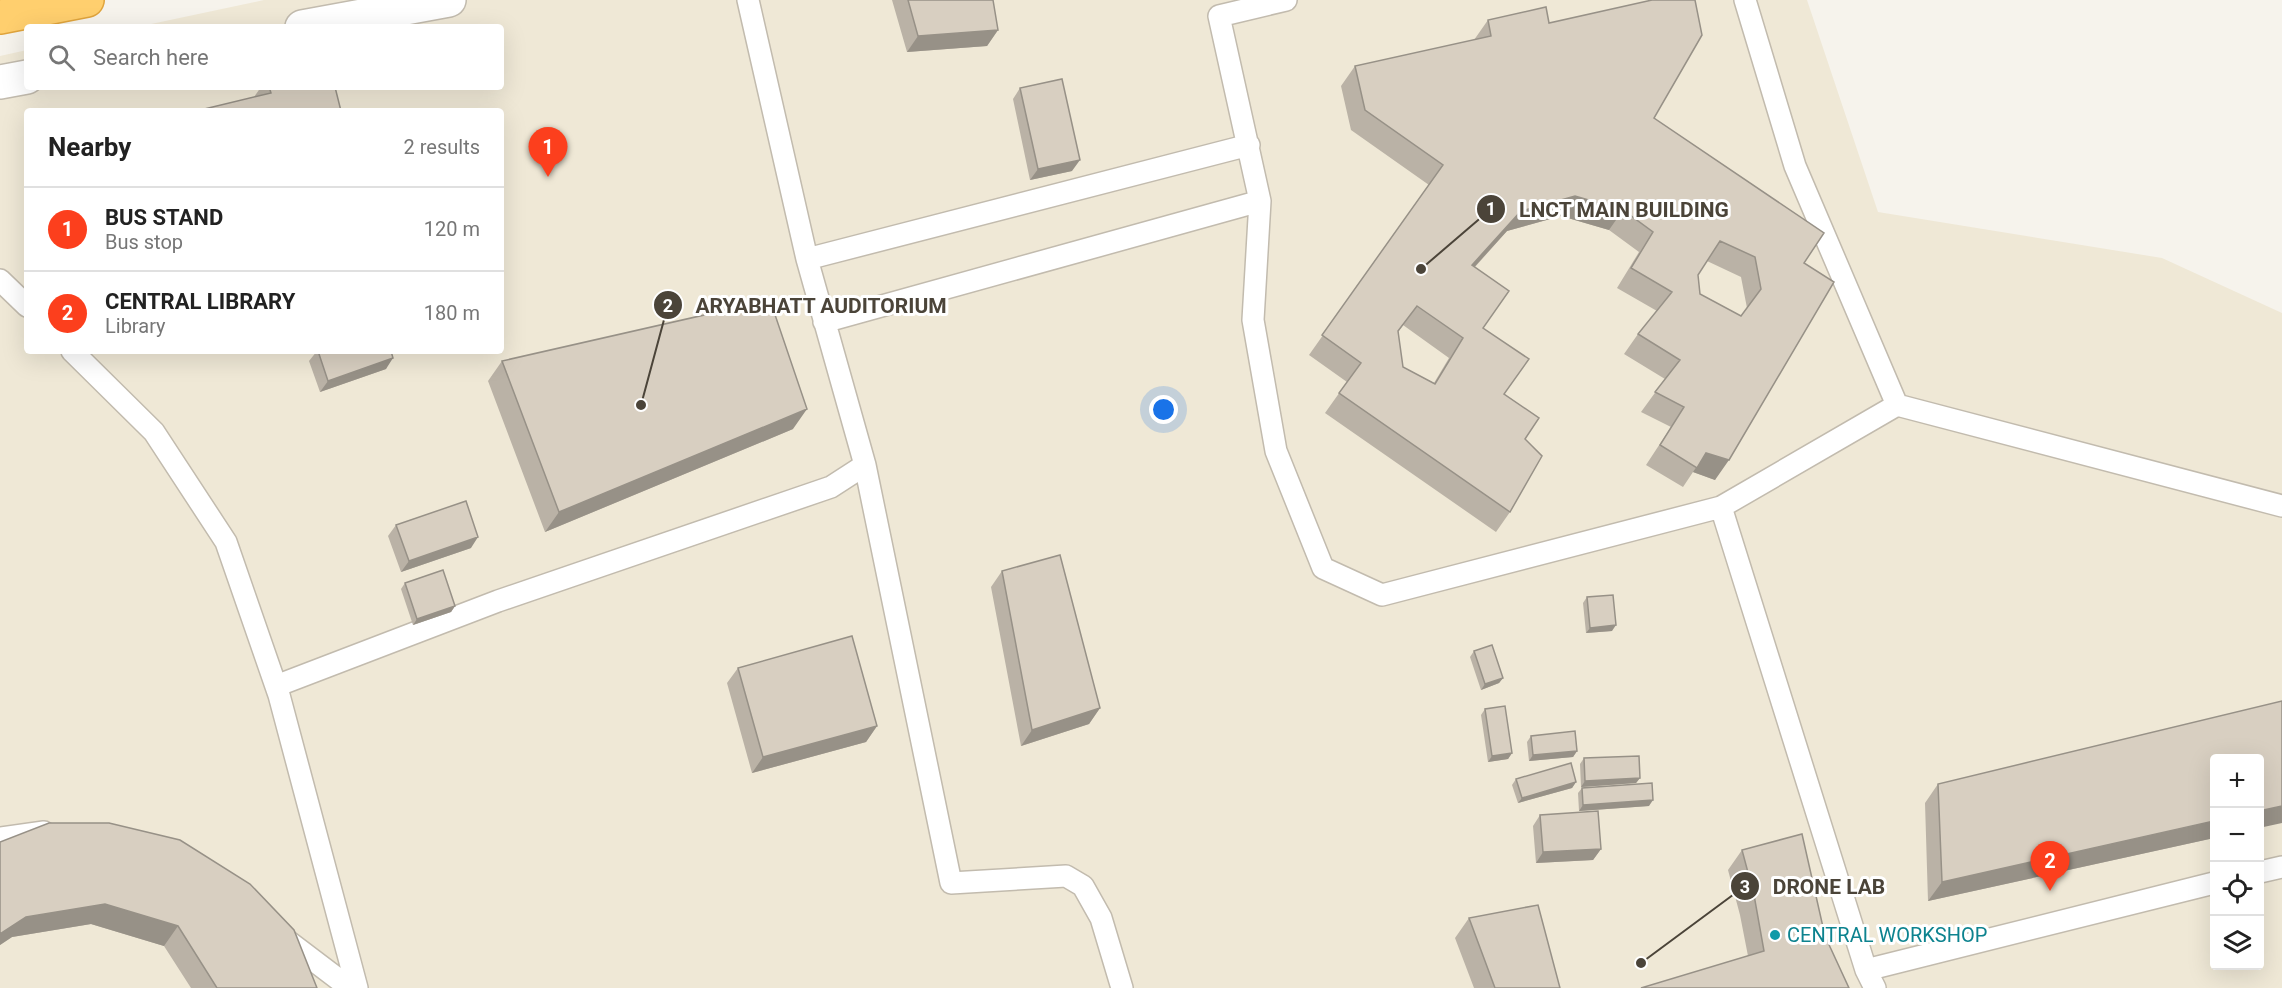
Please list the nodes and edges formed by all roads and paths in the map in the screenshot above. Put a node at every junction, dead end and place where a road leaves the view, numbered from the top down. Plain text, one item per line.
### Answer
1 (87, 0) edge
2 (449, 0) edge
3 (748, 0) edge
4 (1286, 0) edge
5 (1745, 0) edge
6 (0, 16) edge
7 (318, 24) edge
8 (24, 78) edge
9 (0, 82) edge
10 (1249, 145) junction
11 (1260, 201) junction
12 (807, 259) junction
13 (0, 280) edge
14 (24, 303) edge
15 (824, 322) junction
16 (75, 354) edge
17 (1897, 405) junction
18 (865, 465) junction
19 (2282, 506) edge
20 (1721, 507) junction
21 (276, 686) junction
22 (59, 830) edge
23 (0, 838) edge
24 (2282, 867) edge
25 (2264, 871) edge
26 (2210, 884) edge
27 (265, 924) edge
28 (1870, 979) edge
29 (350, 988) edge
30 (357, 988) edge
31 (1122, 988) edge

1 - 6 highway
2 - 7 street
3 - 12 lane
4 - 10 lane
5 - 17 lane
8 - 9 street
10 - 11 lane
10 - 12 lane
11 - 15 lane
11 - 20 lane
12 - 15 lane
13 - 14 lane
15 - 18 lane
16 - 21 lane
17 - 19 lane
17 - 20 lane
18 - 21 lane
18 - 31 lane
20 - 28 lane
21 - 30 lane
22 - 23 lane
24 - 25 lane
26 - 28 lane
27 - 29 lane

